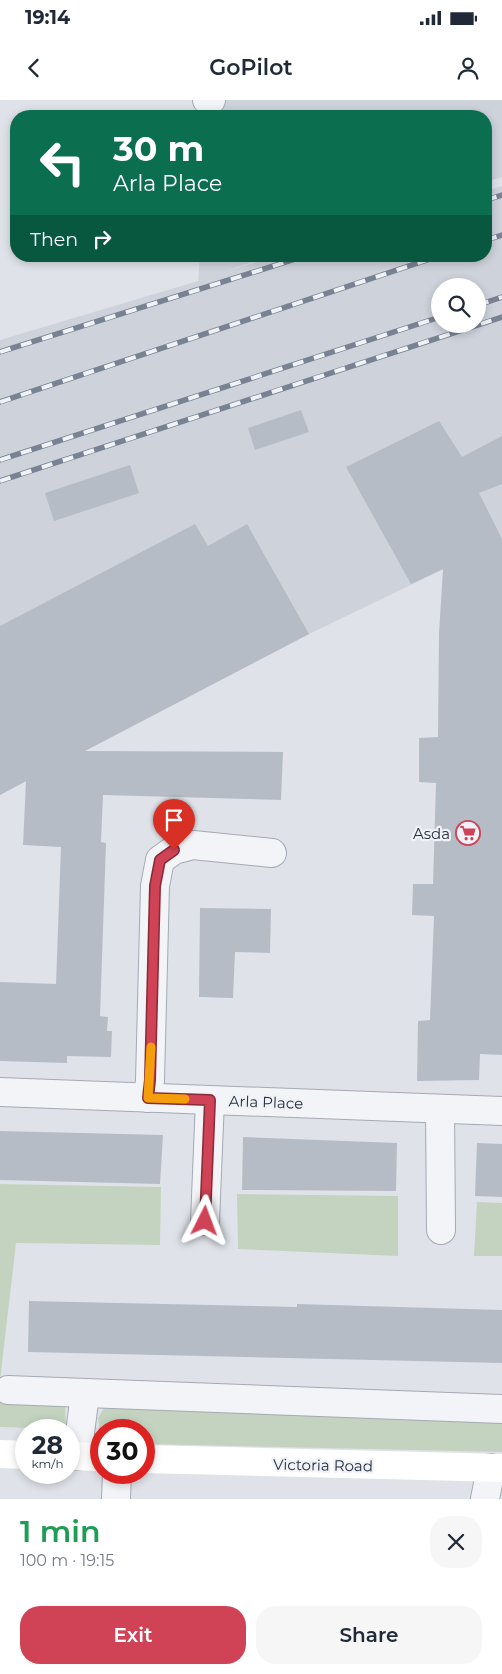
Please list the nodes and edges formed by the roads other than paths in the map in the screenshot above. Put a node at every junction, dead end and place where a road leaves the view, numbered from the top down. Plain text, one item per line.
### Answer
1 (272, 853) dead end
2 (0, 1092) edge
3 (148, 1098) junction
4 (210, 1100) junction
5 (440, 1109) junction
6 (502, 1111) edge
7 (205, 1221) dead end
8 (441, 1230) dead end
9 (8, 1390) dead end
10 (85, 1394) junction
11 (502, 1409) edge
12 (0, 1454) edge
13 (15, 1455) edge
14 (82, 1457) edge
15 (155, 1459) edge
16 (496, 1468) edge
17 (117, 1484) edge
18 (116, 1499) edge
19 (485, 1499) edge

1 - 3 street
2 - 3 street, Arla Place
3 - 4 street, Arla Place
4 - 5 street, Arla Place
4 - 7 street
5 - 6 street, Arla Place
5 - 8 street
9 - 10 street
10 - 11 street
10 - 14 street
12 - 13 street
15 - 16 street, Victoria Road
16 - 19 street
17 - 18 street

